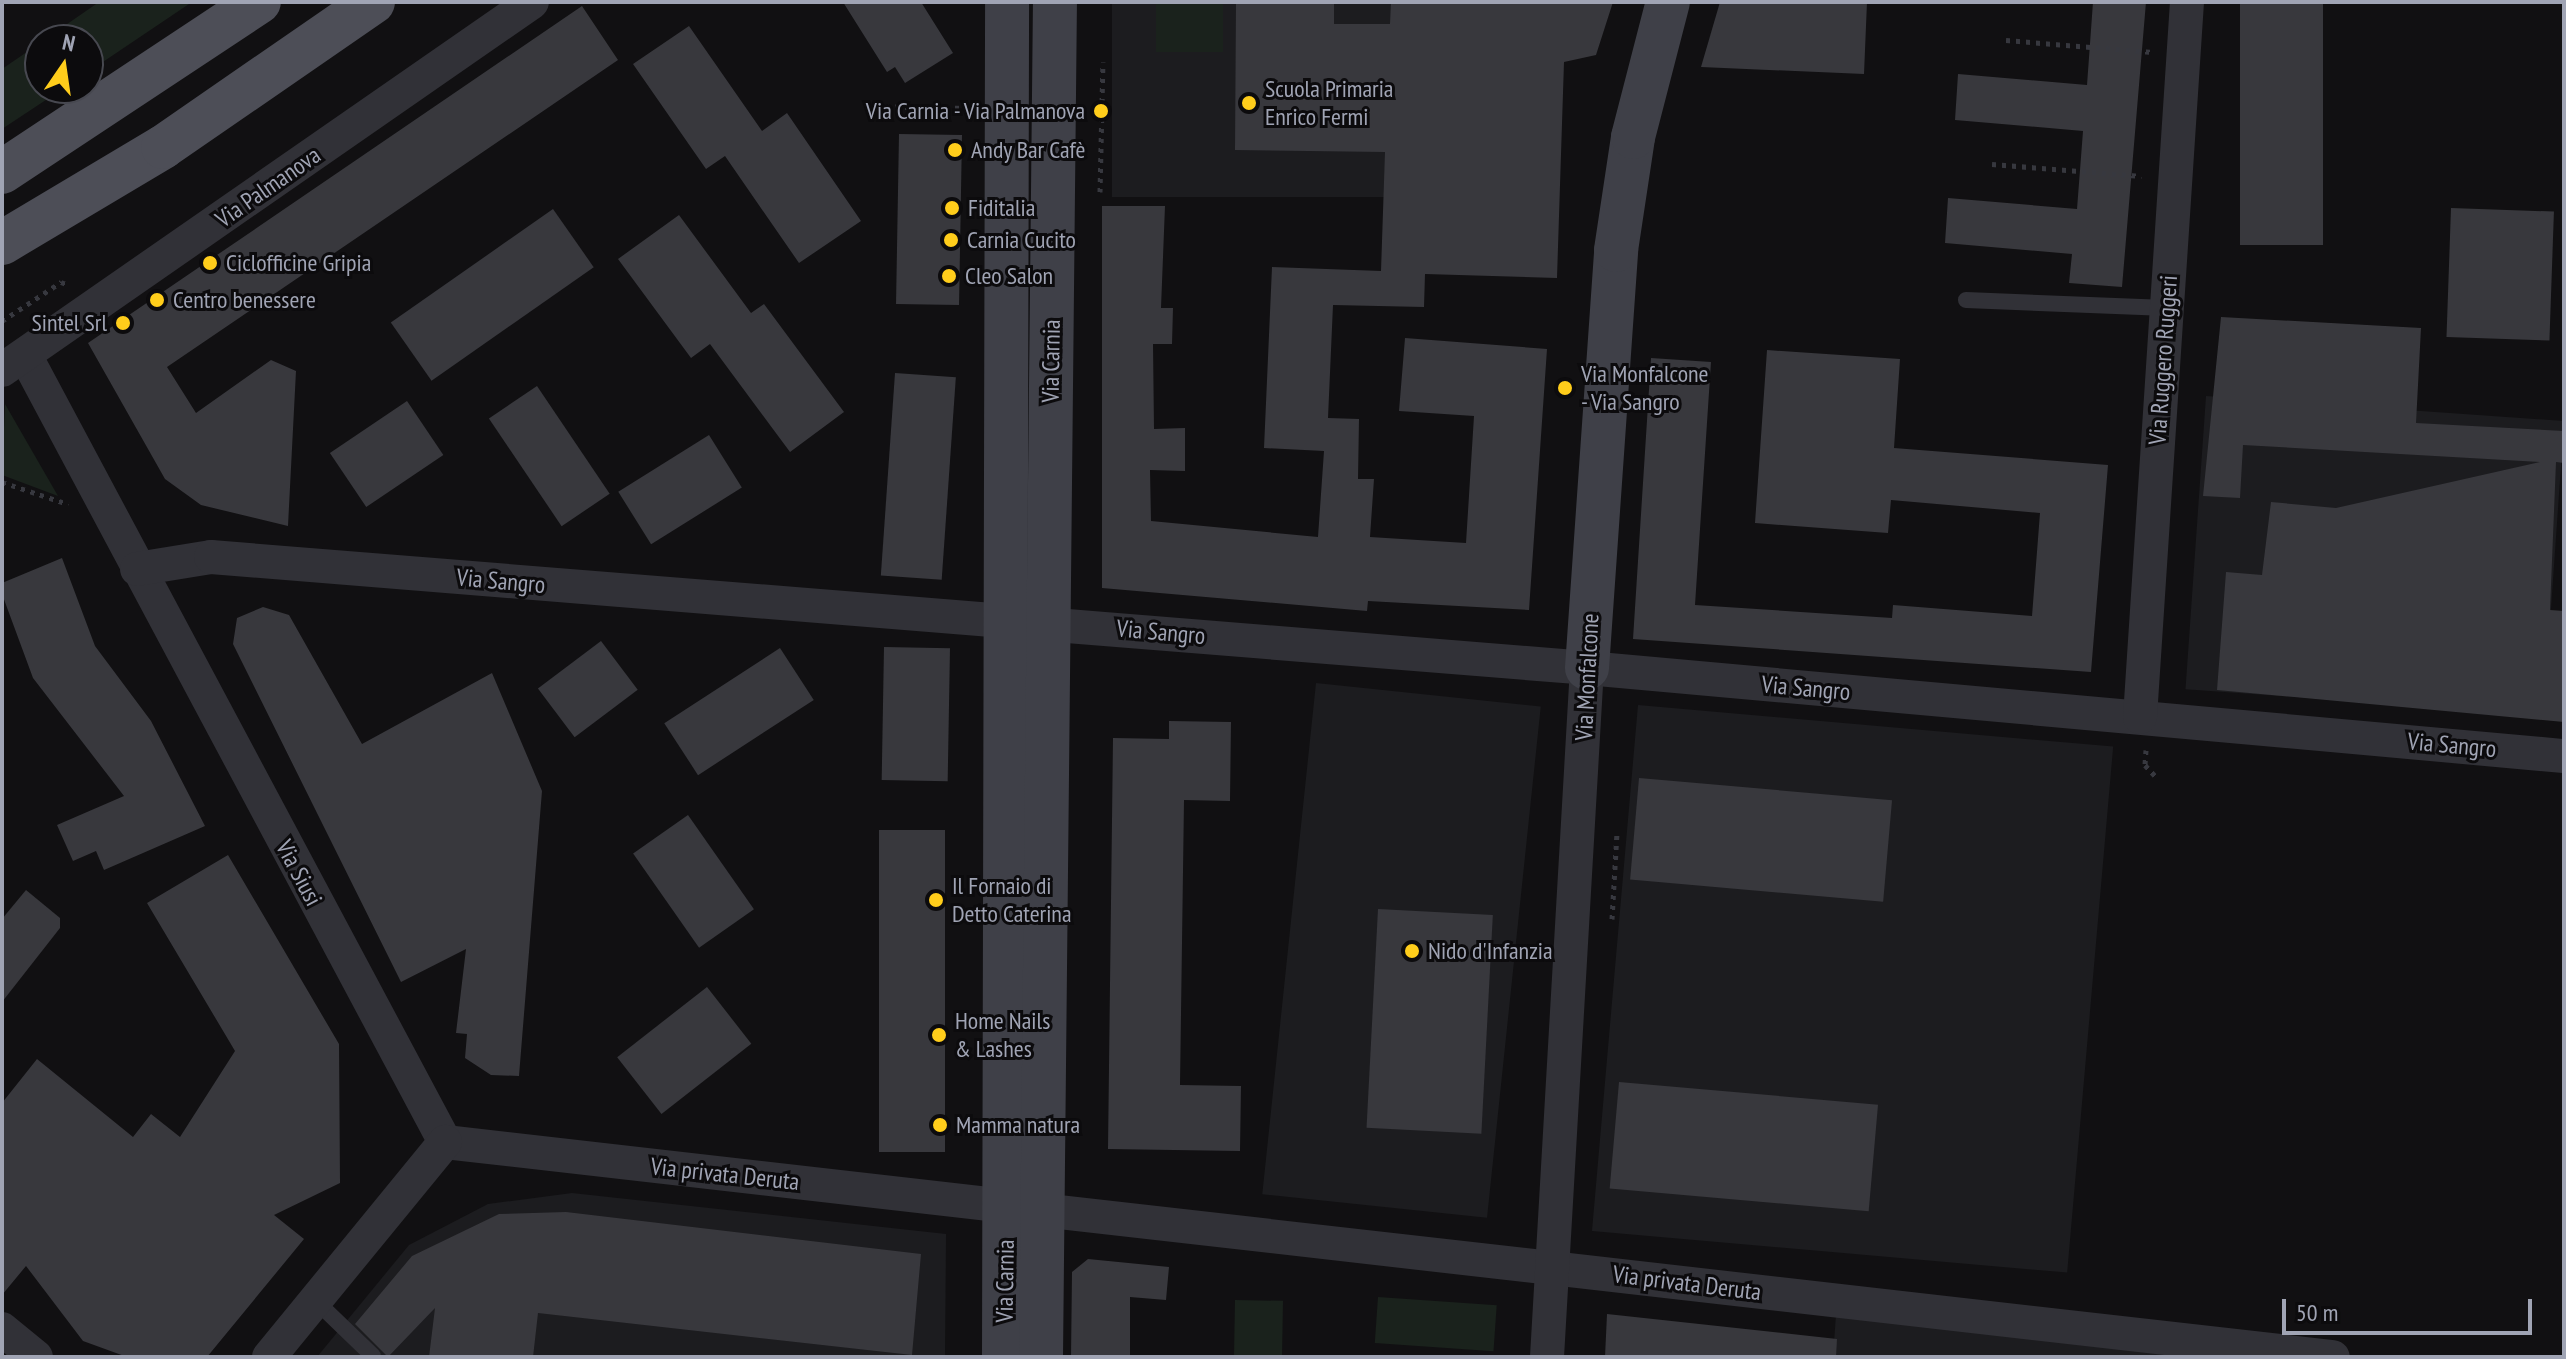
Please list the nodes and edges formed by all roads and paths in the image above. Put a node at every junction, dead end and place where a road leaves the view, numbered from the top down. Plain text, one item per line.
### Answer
1 (230, 2) edge
2 (259, 2) edge
3 (373, 2) edge
4 (532, 2) edge
5 (1007, 2) edge
6 (1055, 2) edge
7 (1668, 2) edge
8 (2187, 2) edge
9 (2006, 40) dead end
10 (2153, 52) dead end
11 (180, 57) junction
12 (1103, 62) dead end
13 (865, 106) dead end
14 (968, 108) dead end
15 (1992, 164) dead end
16 (2, 172) edge
17 (2142, 176) dead end
18 (1100, 192) dead end
19 (2, 243) edge
20 (1966, 300) dead end
21 (2167, 308) junction
22 (14, 364) edge
23 (2, 482) edge
24 (98, 493) junction
25 (137, 569) junction
26 (1028, 623) junction
27 (1587, 668) junction
28 (2143, 733) junction
29 (2564, 756) edge
30 (2156, 777) dead end
31 (1617, 832) dead end
32 (1612, 919) dead end
33 (445, 1142) junction
34 (1024, 1208) junction
35 (1553, 1268) junction
36 (316, 1301) junction
37 (2, 1329) edge
38 (373, 1356) edge
39 (36, 1357) edge
40 (269, 1357) edge
41 (1004, 1357) edge
42 (1041, 1357) edge
43 (1547, 1357) edge
44 (2333, 1357) edge

1 - 11 street
2 - 11 main road
3 - 19 main road
4 - 22 street, Via Palmanova
5 - 26 street, Via Carnia
6 - 26 street, Via Carnia
7 - 27 street, Via Monfalcone
8 - 21 street, Via Ruggero Ruggeri
9 - 10 path
11 - 16 main road
12 - 18 path
13 - 14 path
15 - 17 path
20 - 21 lane
21 - 28 street, Via Ruggero Ruggeri
22 - 24 street, Via Siusi
23 - 24 path
24 - 25 street, Via Siusi
25 - 26 street, Via Sangro
25 - 33 street, Via Siusi
26 - 27 street, Via Sangro
26 - 34 street, Via Carnia
27 - 28 street, Via Sangro
27 - 35 street, Via Monfalcone
28 - 29 street, Via Sangro
28 - 30 path
31 - 32 path
33 - 34 street, Via privata Deruta
33 - 36 street
34 - 35 street, Via privata Deruta
34 - 41 street, Via Carnia
34 - 42 street, Via Carnia
35 - 43 street, Via Monfalcone
35 - 44 street, Via privata Deruta
36 - 38 lane
36 - 40 street
37 - 39 street

